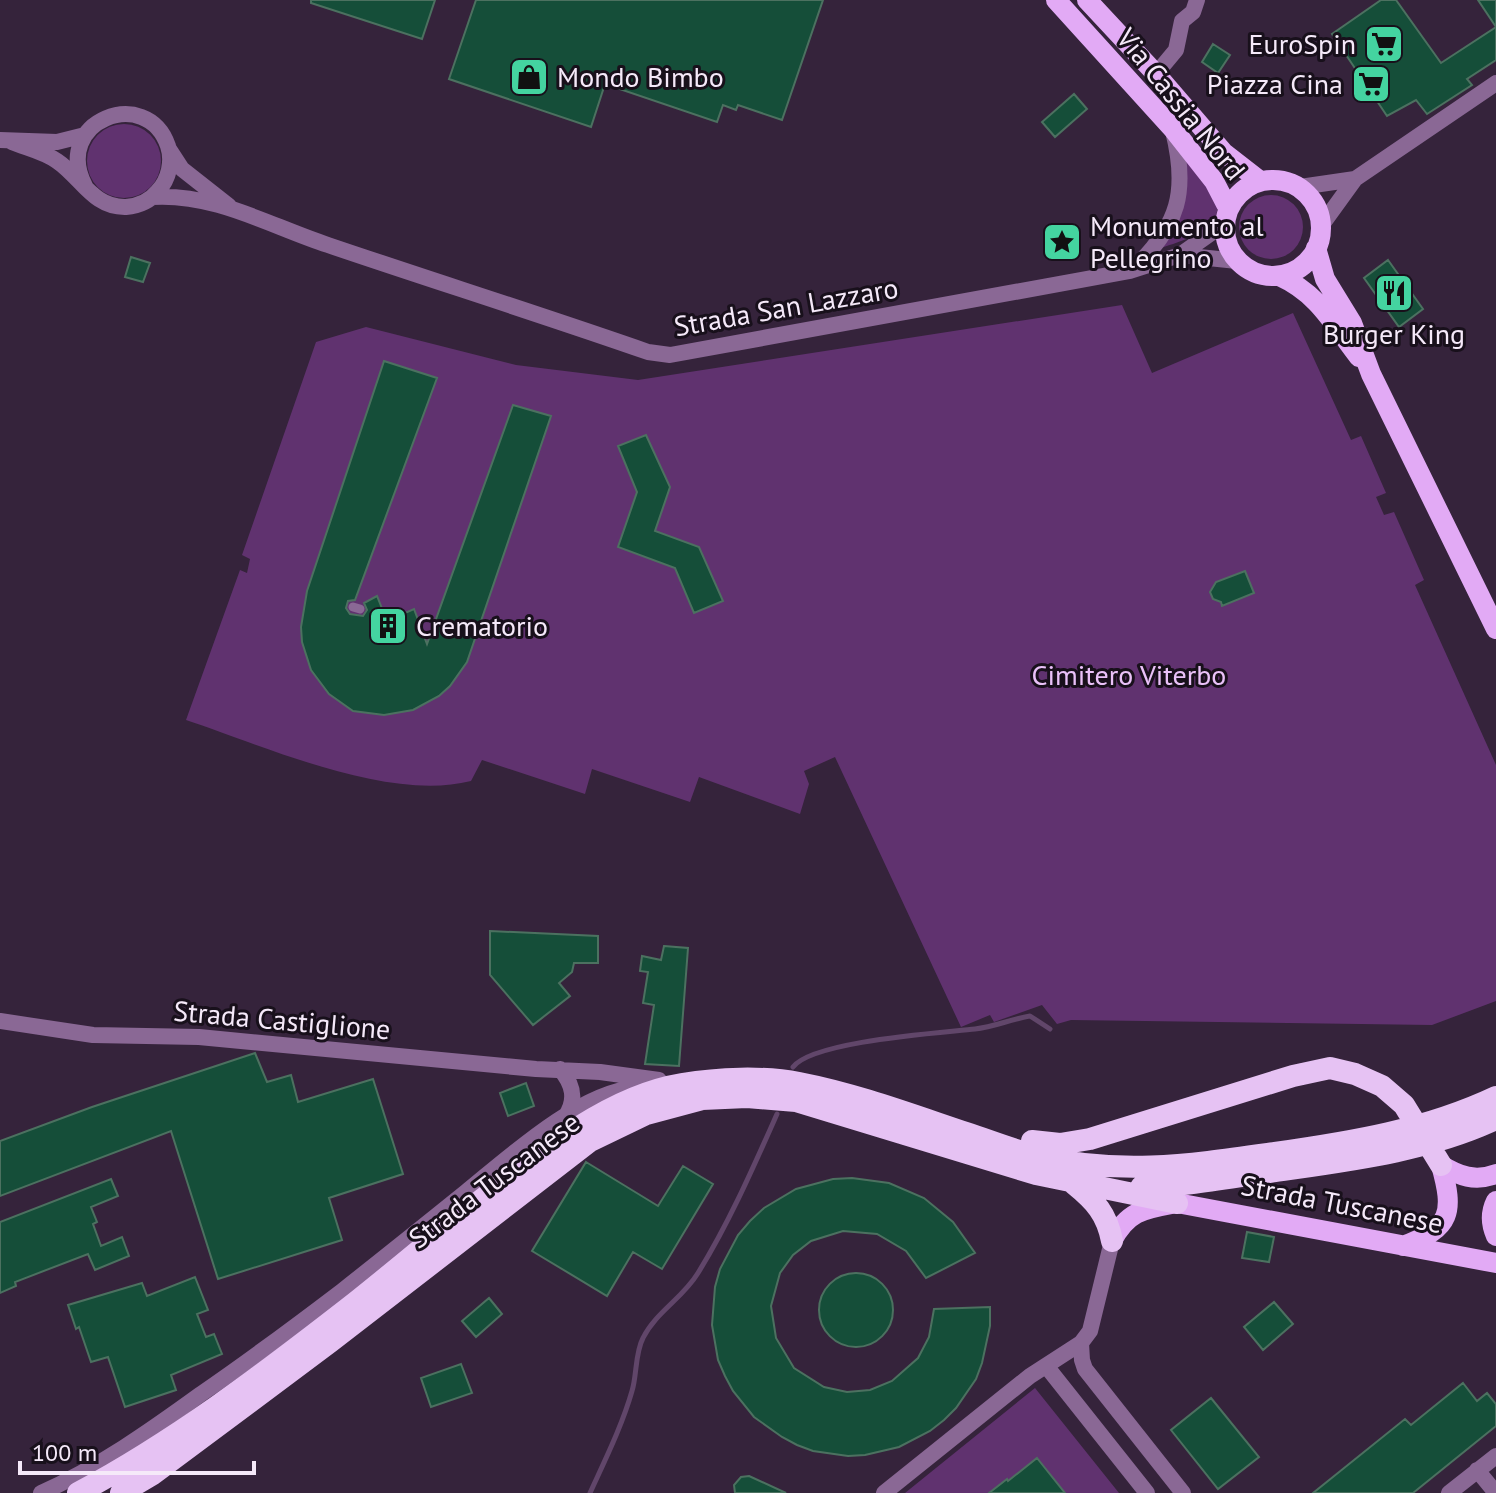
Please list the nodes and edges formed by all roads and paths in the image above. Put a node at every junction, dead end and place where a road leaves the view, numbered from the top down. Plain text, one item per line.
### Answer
1 (1056, 0) edge
2 (1087, 0) edge
3 (1197, 0) edge
4 (1156, 74) junction
5 (1496, 83) edge
6 (1173, 129) junction
7 (85, 135) junction
8 (6, 141) edge
9 (169, 149) junction
10 (1355, 179) junction
11 (1260, 181) junction
12 (85, 186) junction
13 (1300, 187) junction
14 (152, 197) junction
15 (231, 207) junction
16 (1226, 216) junction
17 (1321, 226) junction
18 (1316, 248) junction
19 (1180, 255) junction
20 (1237, 261) junction
21 (1130, 271) junction
22 (1279, 276) junction
23 (1371, 374) junction
24 (1442, 516) junction
25 (1496, 591) edge
26 (1496, 629) edge
27 (0, 1021) edge
28 (560, 1069) junction
29 (669, 1082) junction
30 (631, 1095) junction
31 (1496, 1097) edge
32 (564, 1118) junction
33 (1482, 1118) edge
34 (932, 1121) junction
35 (1336, 1153) junction
36 (1441, 1165) junction
37 (1496, 1174) edge
38 (1073, 1183) junction
39 (1099, 1188) junction
40 (1496, 1201) edge
41 (1177, 1203) junction
42 (1496, 1236) edge
43 (1112, 1241) junction
44 (1403, 1246) junction
45 (1496, 1263) edge
46 (1081, 1343) junction
47 (1047, 1367) junction
48 (1138, 1437) junction
49 (1116, 1454) junction
50 (1496, 1456) edge
51 (1477, 1470) junction
52 (41, 1493) edge
53 (78, 1493) edge
54 (121, 1493) edge
55 (884, 1493) edge
56 (1147, 1493) edge
57 (1183, 1493) edge
58 (1449, 1493) edge
59 (1496, 1493) edge

1 - 6 main road, Via Cassia Nord
2 - 4 main road, Via Cassia Nord
3 - 4 street
4 - 11 main road, Via Cassia Nord
5 - 10 street
6 - 16 main road, Via Cassia Nord
6 - 21 street
7 - 8 street, Strada San Lazzaro
7 - 9 street, Strada San Lazzaro
7 - 12 street
8 - 12 street, Strada San Lazzaro
9 - 14 street
9 - 15 street, Strada San Lazzaro
10 - 13 street
10 - 17 street
11 - 13 main road, Via Cassia Nord
11 - 16 main road, Via Cassia Nord
12 - 14 street, Strada San Lazzaro
13 - 17 main road
14 - 15 street, Strada San Lazzaro
15 - 21 street, Strada San Lazzaro
16 - 19 street, Strada San Lazzaro
16 - 20 main road, Via Cassia Nord
17 - 18 main road
18 - 22 main road
18 - 23 main road
19 - 20 street, Strada San Lazzaro
19 - 21 street, Strada San Lazzaro
20 - 22 main road
22 - 23 main road
23 - 24 main road
24 - 25 main road
24 - 26 main road
27 - 28 street, Strada Castiglione
28 - 29 street, Strada Castiglione
28 - 32 street
29 - 30 highway, Strada Tuscanese
29 - 34 highway, Strada Tuscanese
30 - 32 street, Strada Tuscanese
30 - 53 highway, Strada Tuscanese
31 - 33 highway
32 - 52 street, Strada Tuscanese
33 - 35 highway
34 - 35 highway
34 - 36 highway
35 - 39 highway
36 - 37 main road
36 - 44 main road
38 - 39 highway, Strada Tuscanese
38 - 43 highway
38 - 54 highway, Strada Tuscanese
39 - 41 highway
40 - 42 main road
41 - 43 main road
41 - 44 main road, Strada Tuscanese
43 - 46 street
44 - 45 main road, Strada Tuscanese
46 - 47 street
46 - 48 street
47 - 49 street
47 - 55 street
48 - 49 street
48 - 57 street
49 - 56 street
50 - 51 street
51 - 58 street
51 - 59 street

